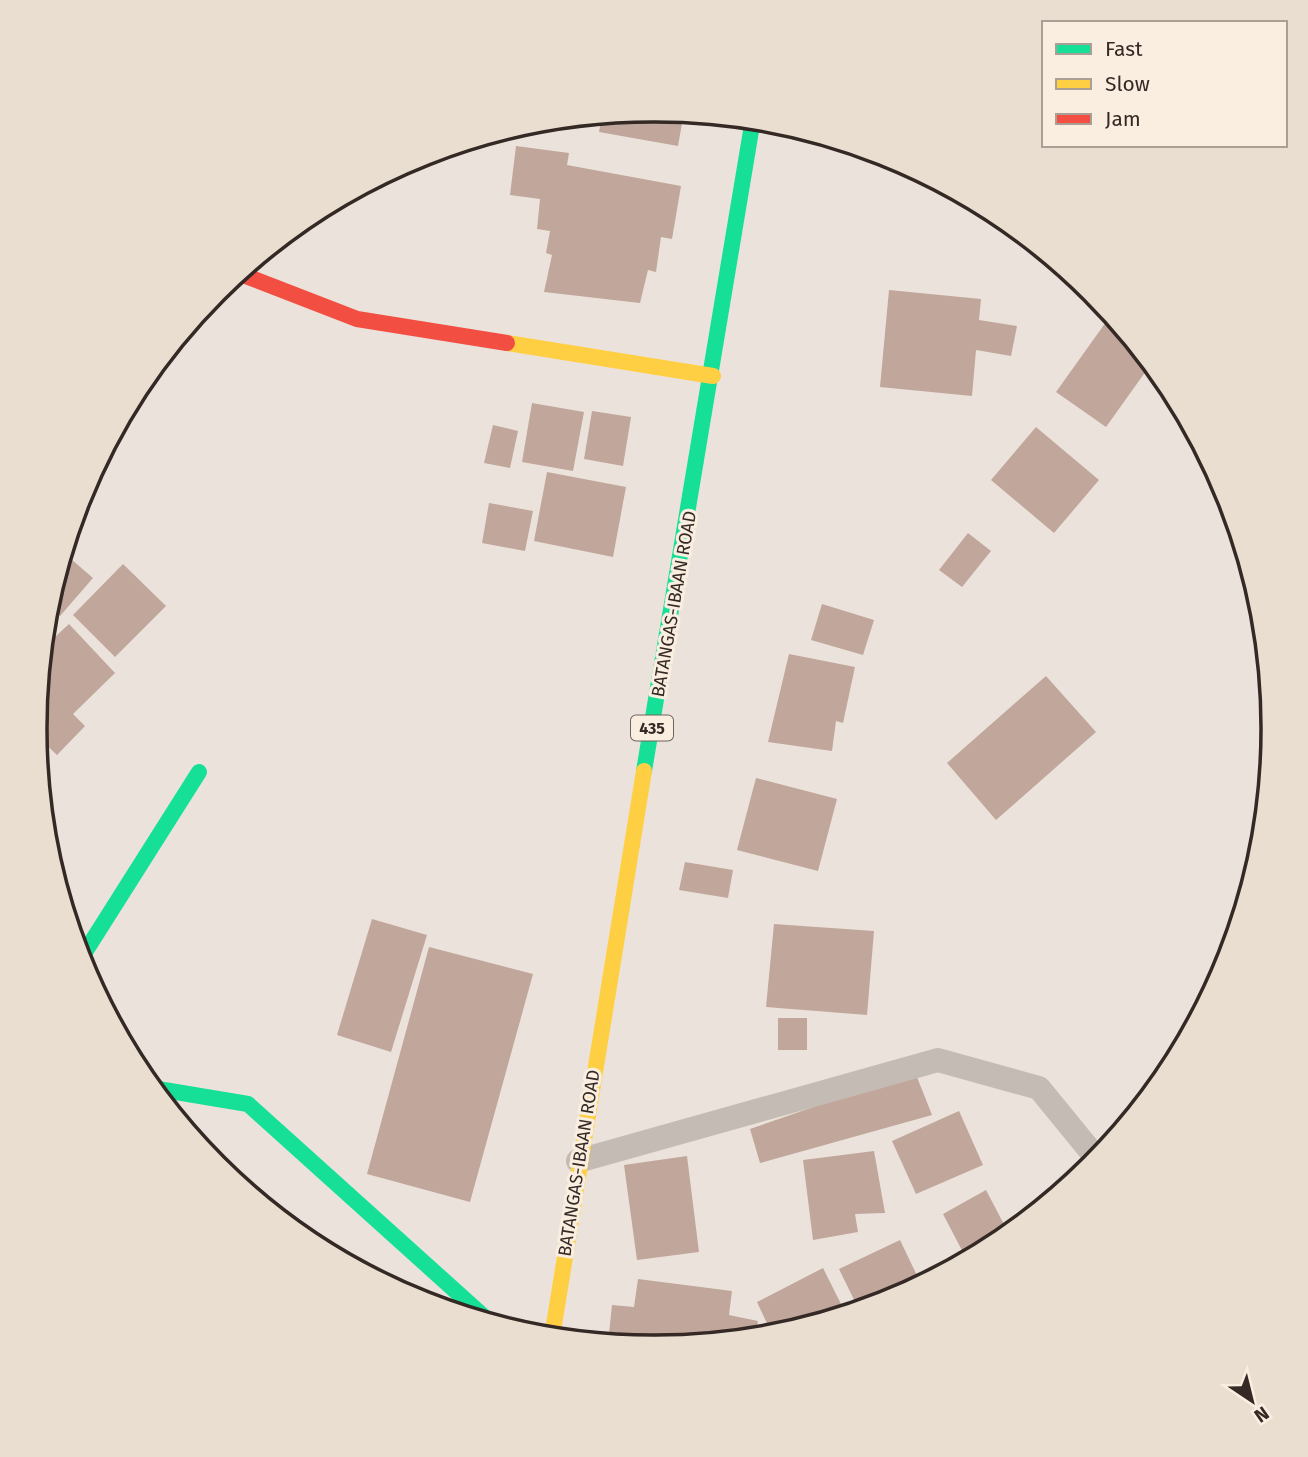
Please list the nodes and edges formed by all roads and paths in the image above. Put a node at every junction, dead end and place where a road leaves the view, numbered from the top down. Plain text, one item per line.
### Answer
1 (751, 130) edge
2 (249, 277) edge
3 (713, 376) junction
4 (199, 772) dead end
5 (88, 948) edge
6 (168, 1091) edge
7 (1090, 1150) edge
8 (578, 1161) junction
9 (474, 1308) edge
10 (554, 1327) edge

1 - 3 main road, BATANGAS-IBAAN ROAD / 435
2 - 3 main road
3 - 8 main road, BATANGAS-IBAAN ROAD / 435
4 - 5 main road
6 - 9 main road
7 - 8 lane
8 - 10 main road, BATANGAS-IBAAN ROAD / 435

